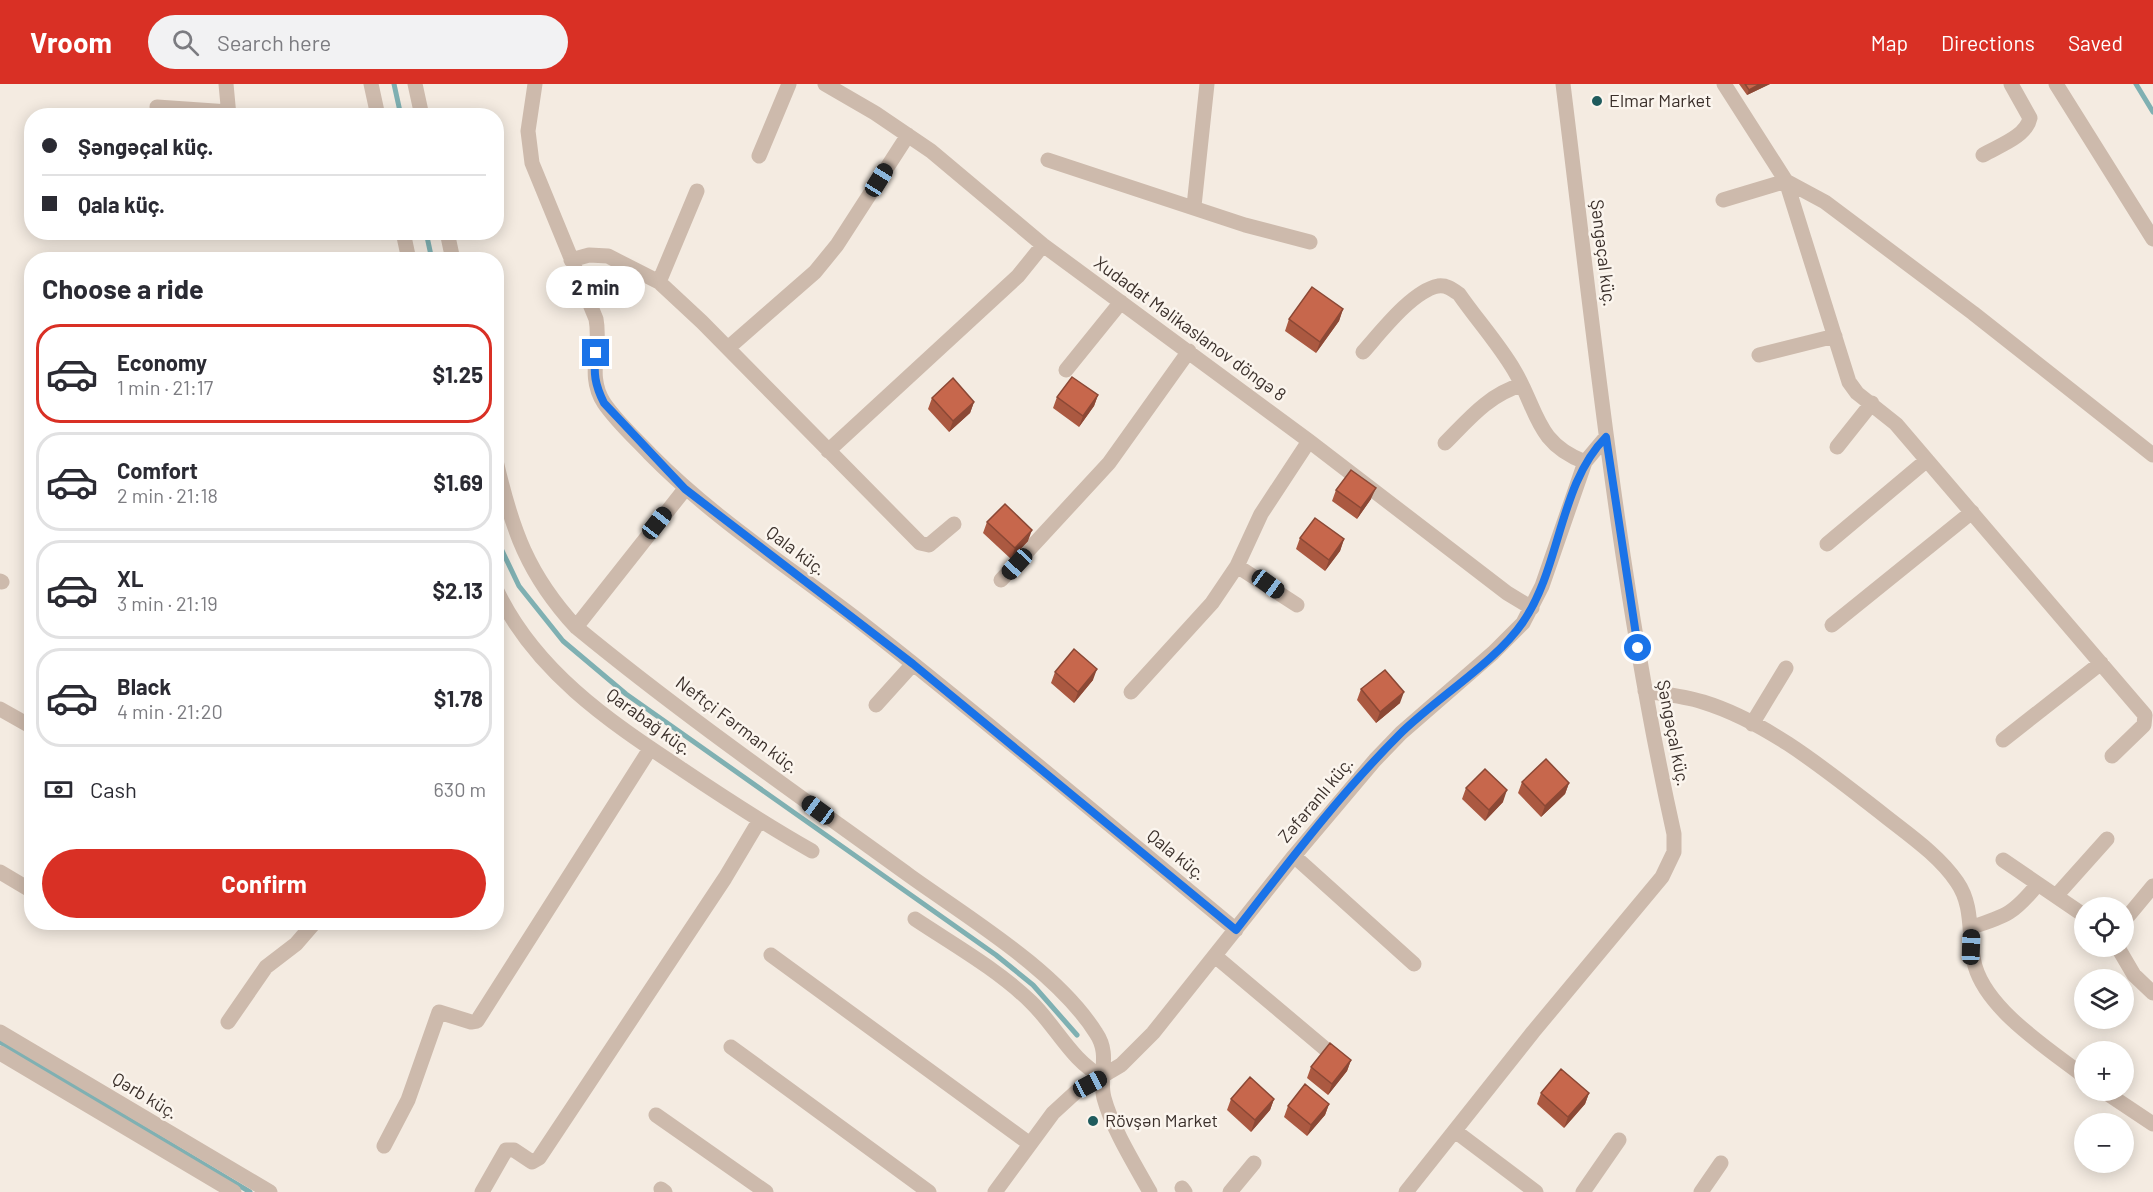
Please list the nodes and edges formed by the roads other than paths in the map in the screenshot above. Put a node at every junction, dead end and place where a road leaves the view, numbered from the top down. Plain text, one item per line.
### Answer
1 (226, 84) edge
2 (371, 84) edge
3 (415, 84) edge
4 (535, 84) edge
5 (789, 84) edge
6 (825, 84) edge
7 (1207, 84) edge
8 (1563, 84) edge
9 (1724, 84) edge
10 (2011, 84) edge
11 (2056, 84) edge
12 (157, 107) dead end
13 (167, 108) edge
14 (228, 108) edge
15 (376, 108) edge
16 (420, 108) edge
17 (908, 135) junction
18 (1983, 155) dead end
19 (759, 156) dead end
20 (1048, 160) dead end
21 (1786, 181) junction
22 (697, 191) dead end
23 (1723, 200) dead end
24 (1194, 206) junction
25 (2153, 239) edge
26 (1310, 242) dead end
27 (1043, 245) junction
28 (571, 260) junction
29 (658, 282) junction
30 (1121, 303) junction
31 (1835, 336) junction
32 (728, 348) junction
33 (1189, 351) junction
34 (1363, 352) dead end
35 (1759, 355) dead end
36 (1066, 370) dead end
37 (1521, 385) junction
38 (1872, 403) junction
39 (1606, 437) junction
40 (1310, 441) junction
41 (1445, 443) dead end
42 (1837, 447) dead end
43 (828, 451) junction
44 (2153, 455) edge
45 (1927, 460) junction
46 (1585, 462) junction
47 (685, 489) junction
48 (504, 492) edge
49 (1972, 512) junction
50 (954, 524) dead end
51 (1827, 544) dead end
52 (1237, 566) junction
53 (1001, 580) dead end
54 (504, 603) edge
55 (1297, 605) dead end
56 (1532, 608) junction
57 (1832, 625) dead end
58 (576, 627) junction
59 (2101, 663) junction
60 (913, 664) junction
61 (1786, 668) dead end
62 (1645, 691) junction
63 (1131, 692) dead end
64 (876, 705) dead end
65 (0, 709) edge
66 (24, 723) edge
67 (1752, 724) junction
68 (2003, 740) dead end
69 (650, 749) junction
70 (2112, 756) dead end
71 (759, 821) junction
72 (2107, 839) dead end
73 (812, 850) dead end
74 (1294, 856) junction
75 (2003, 860) dead end
76 (0, 872) edge
77 (2038, 884) junction
78 (24, 886) edge
79 (2153, 886) edge
80 (2056, 896) junction
81 (2074, 908) edge
82 (2134, 909) edge
83 (915, 919) dead end
84 (1972, 927) junction
85 (308, 930) edge
86 (1236, 930) junction
87 (771, 955) dead end
88 (1215, 956) junction
89 (2123, 957) edge
90 (1414, 964) dead end
91 (2153, 993) edge
92 (228, 1022) dead end
93 (0, 1032) edge
94 (732, 1047) dead end
95 (1329, 1052) edge
96 (0, 1053) edge
97 (2074, 1068) edge
98 (1103, 1077) junction
99 (2118, 1101) edge
100 (656, 1114) dead end
101 (2153, 1124) edge
102 (1455, 1131) junction
103 (1619, 1140) dead end
104 (1030, 1144) junction
105 (384, 1146) dead end
106 (1254, 1163) dead end
107 (1721, 1163) dead end
108 (234, 1192) edge
109 (270, 1192) edge
110 (482, 1192) edge
111 (766, 1192) edge
112 (929, 1192) edge
113 (995, 1192) edge
114 (1150, 1192) edge
115 (1230, 1192) edge
116 (1406, 1192) edge
117 (1536, 1192) edge
118 (1583, 1192) edge
119 (1701, 1192) edge

1 - 14 street
2 - 15 street
3 - 16 street
4 - 28 street, Qala küç.
5 - 19 street
6 - 17 street, Xudadat Məlikaslanov döngə 8
7 - 24 street
8 - 39 street, Şəngəçal küç.
9 - 21 street
10 - 18 street
11 - 25 street
12 - 13 street
17 - 27 street, Xudadat Məlikaslanov döngə 8
17 - 32 street
20 - 24 street
21 - 23 street
21 - 31 street
21 - 44 street
22 - 29 street
24 - 26 street
27 - 30 street, Xudadat Məlikaslanov döngə 8
27 - 43 street
28 - 29 street
28 - 47 street, Qala küç.
29 - 32 street
30 - 33 street, Xudadat Məlikaslanov döngə 8
30 - 36 street
31 - 35 street
31 - 38 street
32 - 43 street
33 - 40 street, Xudadat Məlikaslanov döngə 8
33 - 53 street
34 - 37 street
37 - 41 street
37 - 46 street
38 - 42 street
38 - 45 street
39 - 46 street, Zəfəranlı küç.
39 - 62 street, Şəngəçal küç.
40 - 52 street
40 - 56 street, Xudadat Məlikaslanov döngə 8
43 - 50 street
45 - 49 street
45 - 51 street
46 - 56 street, Zəfəranlı küç.
47 - 58 street
47 - 60 street, Qala küç.
48 - 58 street, Neftçi Fərman küç.
49 - 57 street
49 - 59 street
52 - 55 street
52 - 63 street
54 - 69 street, Qarabağ küç.
56 - 74 street, Zəfəranlı küç.
58 - 98 street, Neftçi Fərman küç.
59 - 68 street
59 - 70 street
60 - 64 street
60 - 86 street, Qala küç.
61 - 67 street
62 - 67 street
62 - 102 street, Şəngəçal küç.
65 - 66 street
67 - 84 street
69 - 71 street, Qarabağ küç.
69 - 105 street
71 - 73 street, Qarabağ küç.
71 - 110 street
72 - 80 street
74 - 86 street, Zəfəranlı küç.
74 - 90 street
75 - 77 street
76 - 78 street
77 - 80 street
77 - 84 street
79 - 82 street
80 - 81 street
83 - 98 street
84 - 97 street
85 - 92 street
86 - 88 street, Zəfəranlı küç.
87 - 104 street
88 - 95 street
88 - 98 street, Zəfəranlı küç.
89 - 91 street
93 - 109 street, Qərb küç.
94 - 112 street
96 - 108 street, Qərb küç.
98 - 104 street, Zəfəranlı küç.
98 - 114 street
99 - 101 street
100 - 111 street
102 - 116 street, Şəngəçal küç.
102 - 117 street
103 - 118 street
104 - 113 street, Zəfəranlı küç.
106 - 115 street
107 - 119 street

